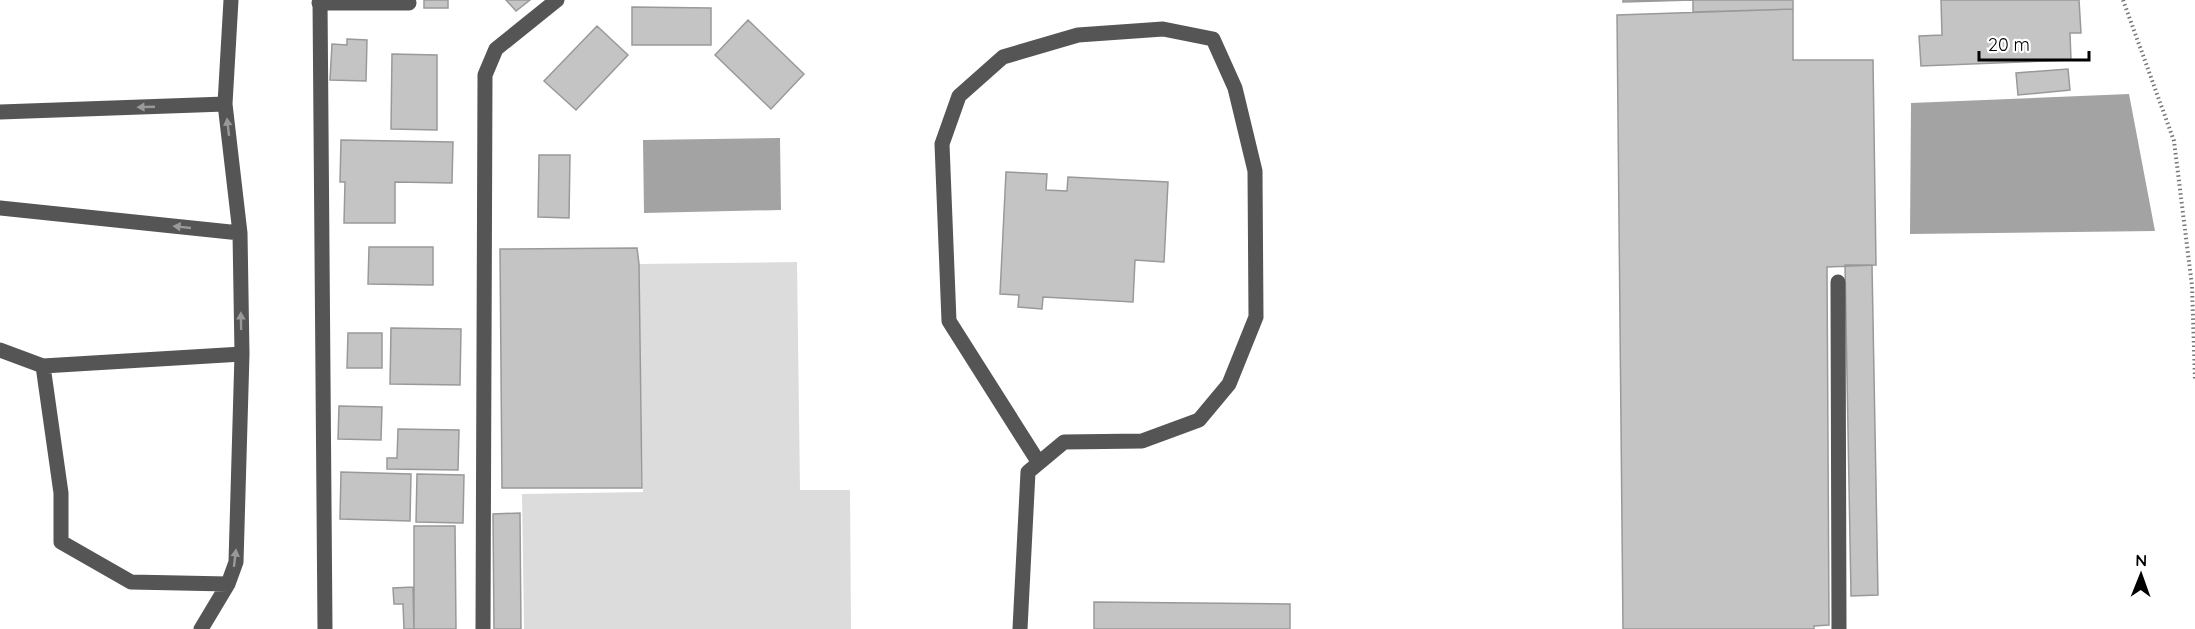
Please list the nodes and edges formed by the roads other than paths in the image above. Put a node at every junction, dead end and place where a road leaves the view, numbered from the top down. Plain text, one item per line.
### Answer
1 (231, 0) edge
2 (557, 0) edge
3 (320, 1) edge
4 (409, 3) dead end
5 (225, 105) junction
6 (0, 112) edge
7 (0, 208) edge
8 (240, 233) junction
9 (1838, 282) dead end
10 (0, 350) edge
11 (242, 354) junction
12 (43, 366) junction
13 (1039, 463) junction
14 (228, 584) junction
15 (201, 629) edge
16 (325, 629) edge
17 (483, 629) edge
18 (1020, 629) edge
19 (1839, 629) edge

1 - 5 lane
2 - 17 lane
3 - 4 lane
3 - 16 lane
5 -> 6 lane
8 -> 5 lane
8 -> 7 lane
11 -> 8 lane
9 - 19 lane
10 - 12 lane
11 - 12 lane
14 -> 11 lane
12 - 14 lane
13 - 13 lane
13 - 18 lane
14 - 15 lane

